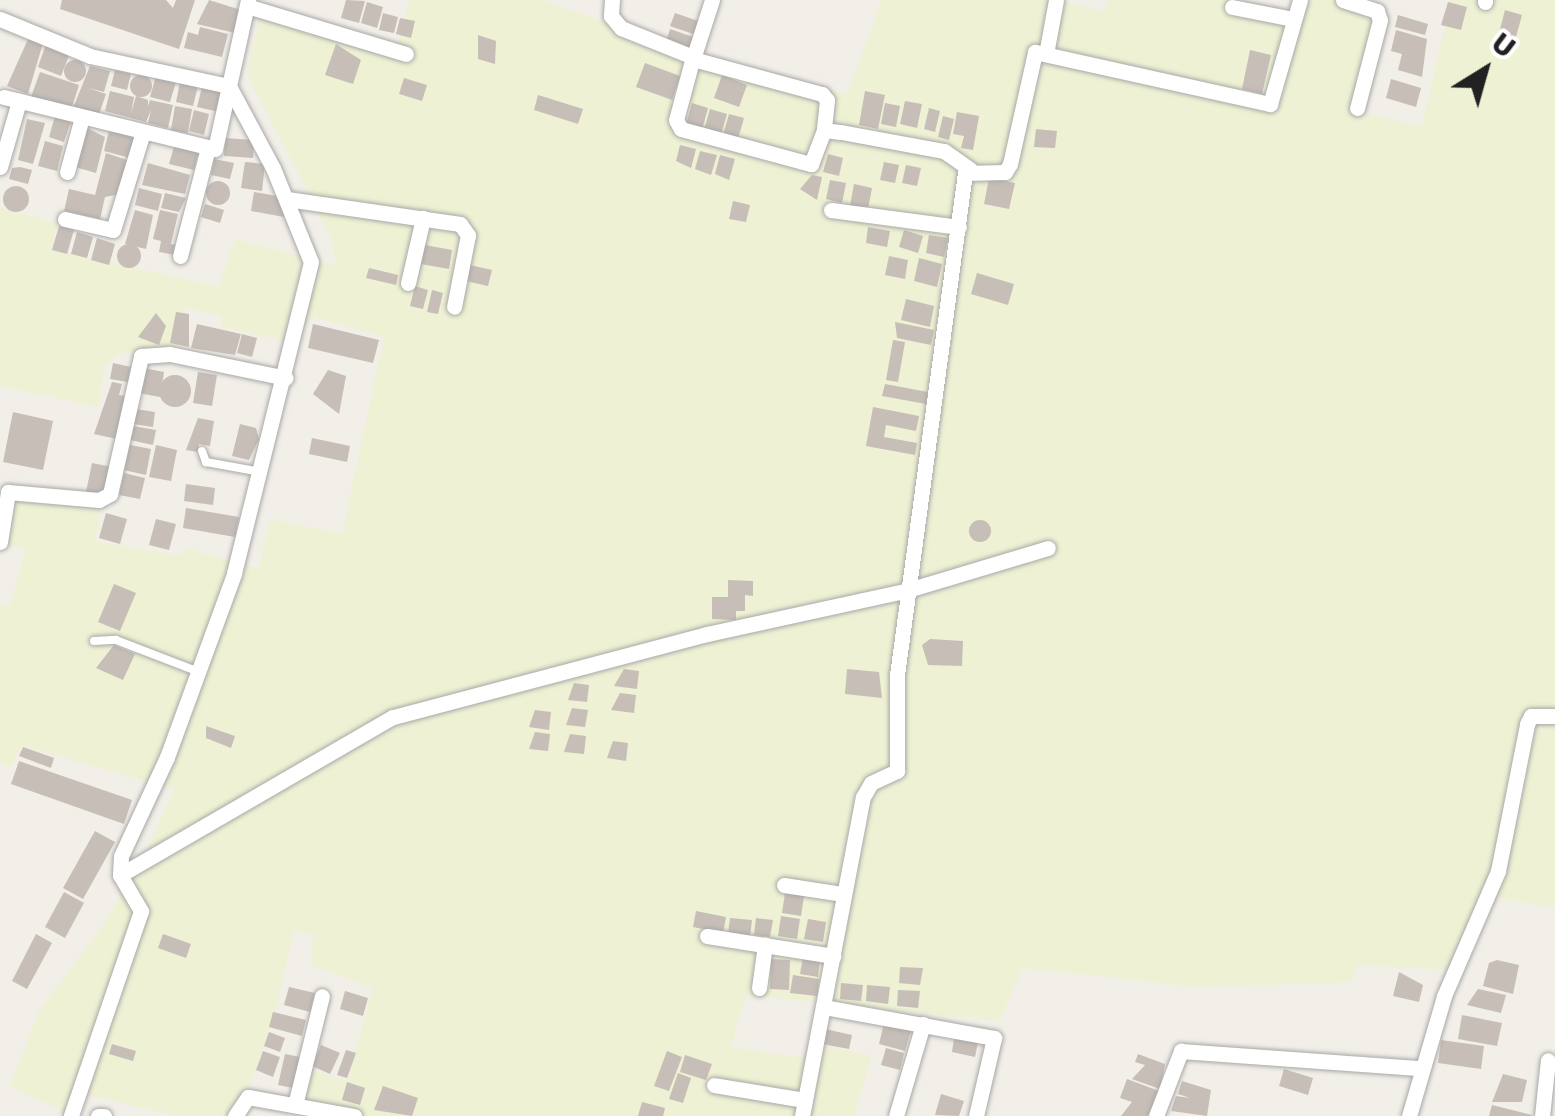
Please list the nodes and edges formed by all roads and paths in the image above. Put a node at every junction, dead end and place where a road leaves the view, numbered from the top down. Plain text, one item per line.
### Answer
1 (612, 0) edge
2 (712, 0) edge
3 (1056, 0) edge
4 (1300, 0) edge
5 (1343, 0) edge
6 (248, 3) edge
7 (1232, 7) dead end
8 (0, 19) edge
9 (1294, 19) junction
10 (406, 54) dead end
11 (1046, 54) junction
12 (694, 59) junction
13 (228, 86) junction
14 (1357, 108) dead end
15 (82, 117) junction
16 (824, 130) junction
17 (143, 132) junction
18 (208, 148) junction
19 (0, 168) edge
20 (970, 169) junction
21 (67, 172) dead end
22 (287, 199) junction
23 (832, 210) dead end
24 (423, 218) junction
25 (65, 219) dead end
26 (958, 227) junction
27 (180, 256) dead end
28 (408, 283) dead end
29 (454, 307) dead end
30 (286, 378) junction
31 (202, 451) dead end
32 (261, 472) junction
33 (4, 491) edge
34 (0, 542) edge
35 (1048, 548) dead end
36 (908, 590) junction
37 (94, 641) dead end
38 (199, 672) junction
39 (1555, 716) edge
40 (120, 875) junction
41 (784, 885) dead end
42 (843, 894) junction
43 (706, 936) dead end
44 (765, 944) junction
45 (833, 956) junction
46 (759, 988) dead end
47 (322, 996) dead end
48 (824, 1007) junction
49 (923, 1024) junction
50 (1548, 1060) dead end
51 (1420, 1068) junction
52 (714, 1085) dead end
53 (295, 1105) junction
54 (804, 1108) edge
55 (71, 1116) edge
56 (235, 1116) edge
57 (354, 1116) edge
58 (896, 1116) edge
59 (976, 1116) edge
60 (1156, 1116) edge
61 (1409, 1116) edge
62 (1542, 1116) edge

1 - 12 street
2 - 12 street
3 - 11 street
4 - 9 street
5 - 14 street
6 - 10 street
6 - 13 street
7 - 9 street
8 - 13 street
9 - 11 street
11 - 20 street
12 - 16 street
12 - 16 street
13 - 18 street
13 - 22 street
15 - 17 street
15 - 19 street
15 - 21 street
16 - 20 street
17 - 18 street
17 - 25 street
18 - 27 street
20 - 26 street
22 - 24 street
22 - 30 street
23 - 26 street
24 - 28 street
24 - 29 street
26 - 36 street
30 - 32 street
30 - 33 street
31 - 32 lane
32 - 38 street
33 - 34 street
35 - 36 street
36 - 40 street
36 - 42 street
37 - 38 lane
38 - 40 street
39 - 51 street
40 - 55 street
41 - 42 street
42 - 45 street
43 - 44 street
44 - 45 street
44 - 46 street
45 - 48 street
47 - 53 street
48 - 49 street
48 - 54 street
49 - 58 street
49 - 59 street
50 - 62 street
51 - 60 street
51 - 61 street
52 - 54 street
53 - 56 street
53 - 57 street

